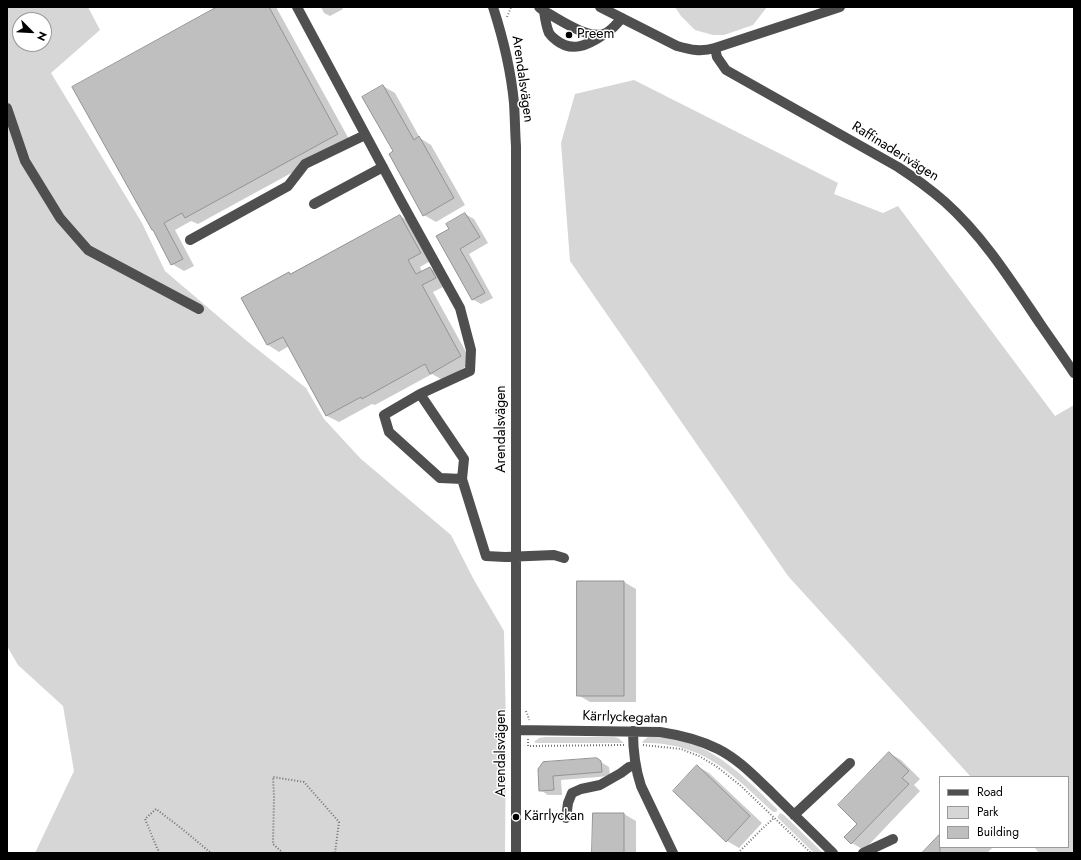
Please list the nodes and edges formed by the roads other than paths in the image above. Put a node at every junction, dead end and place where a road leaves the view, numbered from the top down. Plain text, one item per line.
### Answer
1 (297, 7) edge
2 (493, 7) edge
3 (600, 7) edge
4 (840, 7) edge
5 (541, 9) edge
6 (622, 18) junction
7 (606, 32) junction
8 (715, 48) junction
9 (7, 108) edge
10 (365, 135) junction
11 (383, 167) junction
12 (314, 204) dead end
13 (190, 240) dead end
14 (199, 309) dead end
15 (1074, 372) edge
16 (420, 394) junction
17 (462, 479) junction
18 (516, 557) junction
19 (564, 558) dead end
20 (516, 730) junction
21 (633, 731) junction
22 (850, 763) dead end
23 (636, 765) junction
24 (794, 815) junction
25 (566, 818) dead end
26 (893, 839) dead end
27 (516, 853) edge
28 (673, 853) edge
29 (833, 853) edge
30 (863, 853) edge

1 - 10 street
2 - 18 street, Arendalsvägen
3 - 6 street
4 - 8 street
5 - 7 street
5 - 7 street
6 - 7 street
6 - 8 street
8 - 15 street, Raffinaderivägen
9 - 14 street
10 - 11 street
10 - 13 street
11 - 12 street
11 - 16 street
16 - 17 street
16 - 17 street
17 - 18 street
18 - 19 street
18 - 20 street, Arendalsvägen
20 - 21 street, Kärrlyckegatan
20 - 27 street, Arendalsvägen
21 - 23 street
21 - 24 street, Kärrlyckegatan
22 - 24 street
23 - 25 street
23 - 28 street
24 - 29 street, Kärrlyckegatan
26 - 30 street

